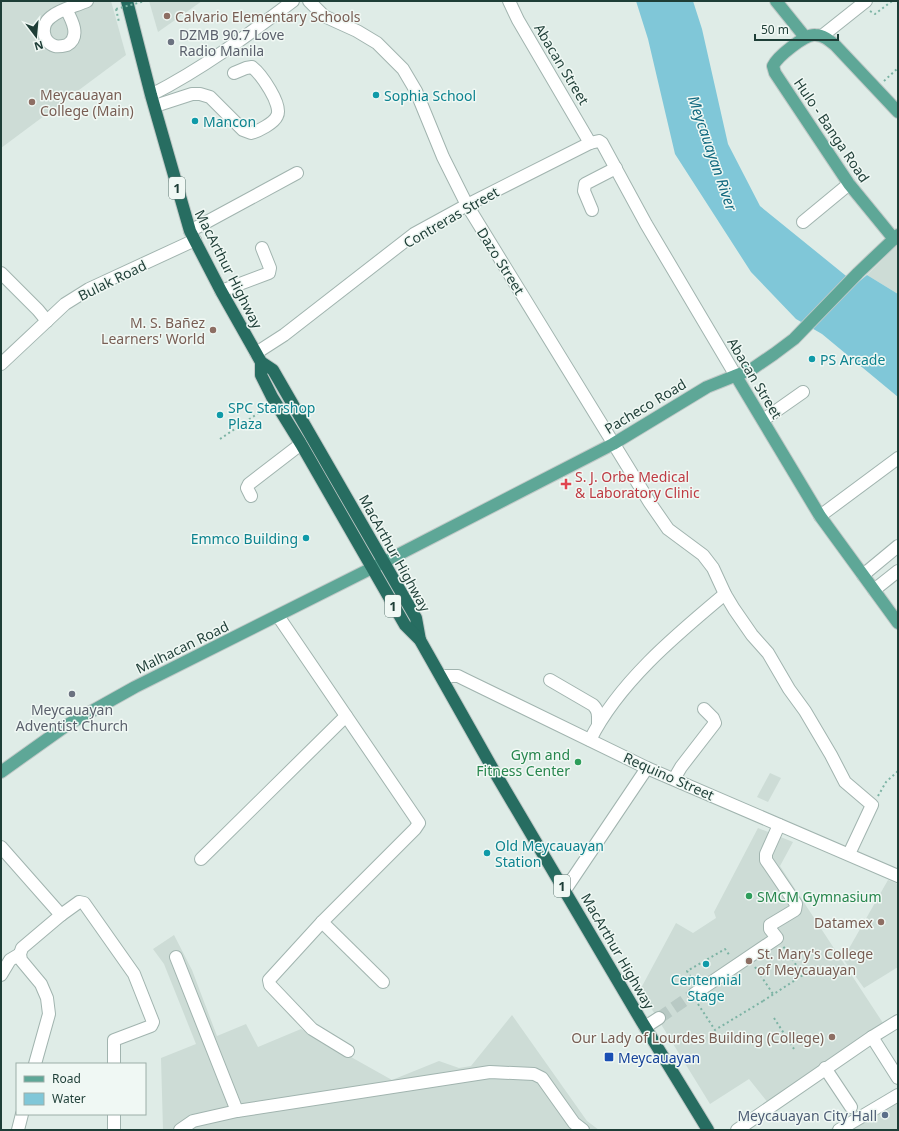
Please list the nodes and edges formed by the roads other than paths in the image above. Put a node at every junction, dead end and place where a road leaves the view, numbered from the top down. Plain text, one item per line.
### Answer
1 (87, 1) edge
2 (128, 1) edge
3 (293, 1) edge
4 (309, 1) edge
5 (509, 1) edge
6 (776, 1) edge
7 (866, 1) edge
8 (66, 9) dead end
9 (822, 36) junction
10 (805, 37) junction
11 (234, 73) dead end
12 (151, 95) junction
13 (155, 106) junction
14 (898, 112) edge
15 (594, 142) junction
16 (616, 168) junction
17 (297, 173) dead end
18 (849, 184) junction
19 (467, 205) junction
20 (592, 210) dead end
21 (803, 222) dead end
22 (192, 236) junction
23 (896, 237) edge
24 (262, 248) dead end
25 (1, 273) edge
26 (221, 291) junction
27 (47, 321) junction
28 (258, 358) junction
29 (1, 364) edge
30 (736, 376) junction
31 (802, 392) dead end
32 (762, 420) junction
33 (301, 444) junction
34 (613, 444) junction
35 (898, 458) edge
36 (250, 496) dead end
37 (820, 516) junction
38 (898, 546) edge
39 (384, 562) junction
40 (372, 568) junction
41 (898, 571) edge
42 (863, 575) junction
43 (874, 590) junction
44 (725, 594) junction
45 (278, 616) junction
46 (898, 623) edge
47 (420, 640) junction
48 (441, 676) junction
49 (550, 680) dead end
50 (704, 709) dead end
51 (346, 716) junction
52 (598, 724) junction
53 (590, 740) junction
54 (648, 768) junction
55 (1, 772) edge
56 (674, 778) junction
57 (780, 825) junction
58 (1, 848) edge
59 (848, 854) junction
60 (201, 859) dead end
61 (898, 876) edge
62 (564, 890) junction
63 (61, 914) junction
64 (322, 922) junction
65 (20, 954) junction
66 (176, 957) dead end
67 (1, 975) edge
68 (383, 982) dead end
69 (696, 994) tunnel mouth
70 (659, 1018) tunnel mouth
71 (898, 1021) edge
72 (645, 1027) junction
73 (872, 1037) junction
74 (348, 1051) dead end
75 (35, 1063) edge
76 (114, 1063) edge
77 (825, 1068) junction
78 (898, 1078) edge
79 (898, 1095) edge
80 (851, 1107) dead end
81 (236, 1111) junction
82 (22, 1115) edge
83 (114, 1115) edge
84 (744, 1128) edge
85 (18, 1130) edge
86 (114, 1130) edge
87 (180, 1130) edge
88 (583, 1130) edge
89 (708, 1130) edge
90 (839, 1130) edge

1 - 8 street
2 - 12 highway, MacArthur Highway / 1
3 - 12 street
4 - 19 street, Dazo Street
5 - 15 street, Abacan Street
6 - 10 main road
7 - 9 street
9 - 10 main road
9 - 14 main road
10 - 18 main road, Hulo - Banga Road
11 - 13 street
12 - 13 highway, MacArthur Highway / 1
13 - 22 highway, MacArthur Highway / 1
15 - 16 street, Abacan Street
15 - 19 street, Contreras Street
16 - 20 street
16 - 30 street, Abacan Street
17 - 22 street, Bulak Road
18 - 21 street
18 - 23 main road, Hulo - Banga Road
19 - 28 street, Contreras Street
19 - 34 street, Dazo Street
22 - 26 highway, MacArthur Highway / 1
22 - 27 street, Bulak Road
23 - 30 main road, Pacheco Road
24 - 26 street
25 - 27 street
26 - 28 highway, MacArthur Highway / 1
27 - 29 street, Bulak Road
28 - 33 highway, MacArthur Highway / 1
28 - 39 highway, MacArthur Highway / 1
30 - 32 main road, Abacan Street
30 - 34 main road, Pacheco Road
31 - 32 street
32 - 37 main road, Abacan Street
33 - 36 street
33 - 40 highway, MacArthur Highway / 1
34 - 39 main road, Pacheco Road
34 - 44 street, Dazo Street
35 - 37 street
37 - 42 main road, Abacan Street
38 - 42 street
39 - 40 main road, Malhacan Road
39 - 47 highway, MacArthur Highway / 1
40 - 45 main road, Malhacan Road
40 - 47 highway, MacArthur Highway / 1
41 - 43 street
42 - 43 main road, Abacan Street
43 - 46 main road, Abacan Street
44 - 52 street
44 - 59 street, Dazo Street
45 - 51 street
45 - 55 main road, Malhacan Road
47 - 48 highway, MacArthur Highway / 1
48 - 53 street, Requino Street
48 - 62 highway, MacArthur Highway / 1
49 - 52 street
50 - 56 street
51 - 60 street
51 - 64 street
52 - 53 street
53 - 54 street, Requino Street
54 - 56 street, Requino Street
54 - 62 street
56 - 57 street, Requino Street
57 - 59 street, Requino Street
57 - 69 street
58 - 63 street
59 - 61 street, Requino Street
62 - 72 highway, MacArthur Highway / 1
63 - 65 street
63 - 76 street
64 - 68 street
64 - 74 street
65 - 67 street
65 - 75 street
66 - 81 street
70 - 72 street
71 - 73 street
72 - 89 highway, MacArthur Highway / 1
73 - 77 street
73 - 78 street
77 - 80 street
77 - 84 street
79 - 90 street
81 - 87 street
81 - 88 street
82 - 85 street
83 - 86 street

